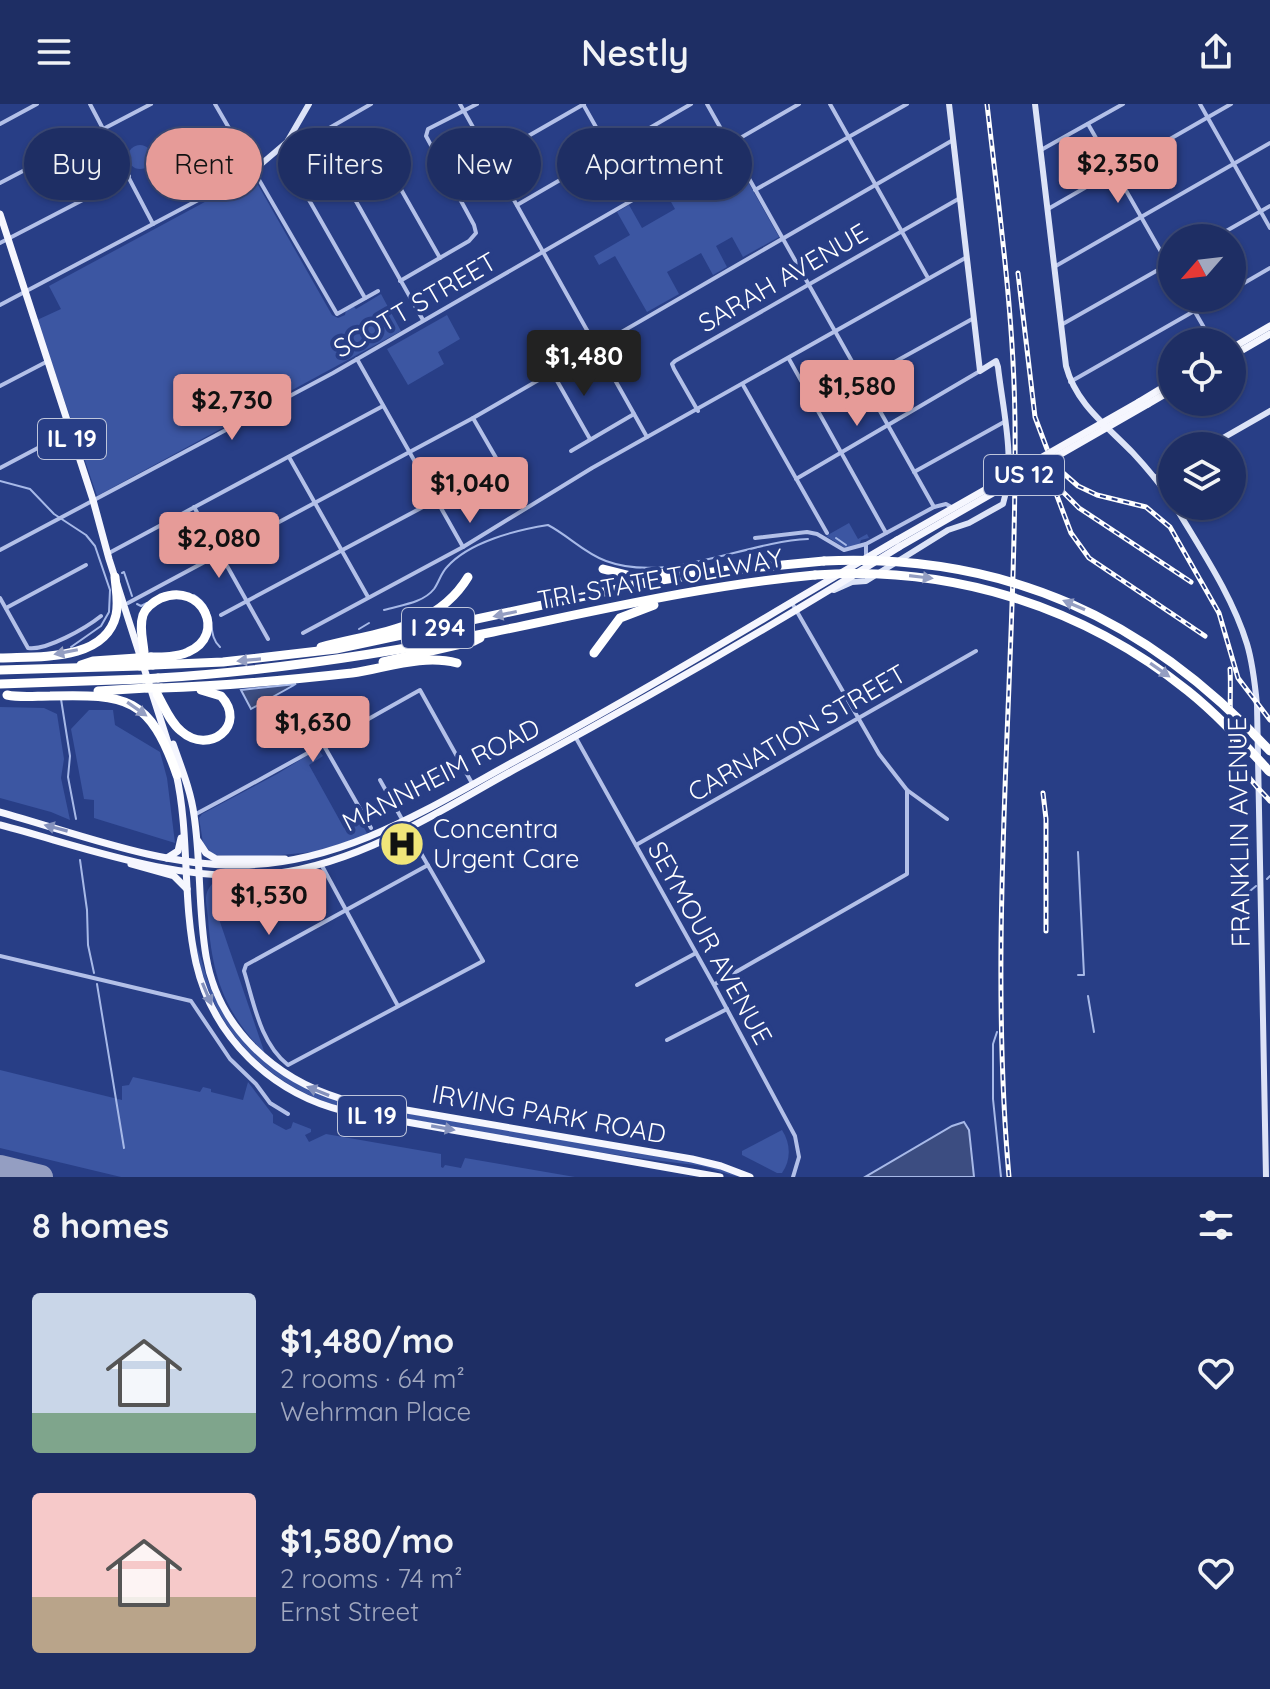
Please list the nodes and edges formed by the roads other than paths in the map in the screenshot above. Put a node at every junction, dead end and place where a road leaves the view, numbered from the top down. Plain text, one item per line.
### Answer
1 (37, 104) edge
2 (90, 104) edge
3 (151, 104) edge
4 (215, 104) edge
5 (309, 104) edge
6 (371, 104) edge
7 (460, 104) edge
8 (477, 104) edge
9 (584, 104) edge
10 (691, 104) edge
11 (707, 104) edge
12 (799, 104) edge
13 (830, 104) edge
14 (907, 104) edge
15 (949, 104) edge
16 (1035, 104) edge
17 (1123, 104) edge
18 (1200, 104) edge
19 (1231, 104) edge
20 (463, 110) junction
21 (1208, 117) junction
22 (0, 124) edge
23 (1088, 124) junction
24 (104, 128) joint
25 (229, 128) edge
26 (296, 128) edge
27 (329, 128) edge
28 (473, 128) edge
29 (597, 128) edge
30 (650, 128) edge
31 (720, 128) edge
32 (541, 129) edge
33 (752, 131) edge
34 (849, 137) junction
35 (953, 140) junction
36 (1270, 143) edge
37 (1041, 150) junction
38 (278, 151) edge
39 (262, 164) edge
40 (1234, 164) junction
41 (24, 170) edge
42 (1115, 171) junction
43 (130, 178) edge
44 (262, 182) edge
45 (557, 182) edge
46 (0, 183) edge
47 (752, 185) edge
48 (876, 185) junction
49 (755, 190) junction
50 (960, 198) junction
51 (83, 200) edge
52 (198, 200) edge
53 (309, 200) edge
54 (355, 200) edge
55 (407, 200) edge
56 (514, 200) edge
57 (633, 200) edge
58 (517, 205) junction
59 (1270, 206) edge
60 (1048, 209) junction
61 (1260, 211) junction
62 (0, 214) edge
63 (1141, 217) junction
64 (153, 224) junction
65 (1238, 224) edge
66 (1270, 228) edge
67 (901, 231) junction
68 (782, 238) junction
69 (8, 239) junction
70 (0, 243) edge
71 (1158, 244) edge
72 (543, 252) junction
73 (967, 257) junction
74 (440, 258) junction
75 (1054, 267) junction
76 (1270, 268) edge
77 (1158, 270) edge
78 (928, 278) junction
79 (400, 281) junction
80 (1246, 282) edge
81 (808, 285) junction
82 (26, 291) junction
83 (378, 291) dead end
84 (365, 298) junction
85 (0, 305) edge
86 (1193, 312) edge
87 (974, 318) junction
88 (423, 321) junction
89 (1061, 325) junction
90 (1270, 326) edge
91 (835, 332) junction
92 (1270, 334) edge
93 (1246, 340) edge
94 (596, 346) junction
95 (1246, 348) edge
96 (357, 359) junction
97 (789, 359) junction
98 (48, 361) junction
99 (552, 371) junction
100 (980, 371) junction
101 (862, 380) junction
102 (1070, 382) junction
103 (743, 385) junction
104 (0, 386) edge
105 (1158, 390) edge
106 (1158, 398) edge
107 (383, 406) junction
108 (698, 411) junction
109 (1270, 411) edge
110 (634, 414) junction
111 (473, 418) junction
112 (1004, 422) junction
113 (888, 425) junction
114 (70, 431) junction
115 (1233, 432) edge
116 (647, 437) junction
117 (590, 439) junction
118 (571, 451) dead end
119 (410, 453) junction
120 (842, 453) junction
121 (289, 457) junction
122 (0, 468) edge
123 (914, 472) junction
124 (1158, 476) edge
125 (1155, 478) junction
126 (796, 479) junction
127 (1158, 482) edge
128 (93, 500) junction
129 (436, 500) junction
130 (315, 503) junction
131 (194, 507) junction
132 (934, 507) junction
133 (525, 508) junction
134 (1183, 520) edge
135 (959, 525) junction
136 (827, 533) dead end
137 (886, 533) junction
138 (755, 538) dead end
139 (866, 544) junction
140 (898, 544) junction
141 (463, 547) junction
142 (0, 550) edge
143 (342, 551) junction
144 (109, 553) junction
145 (221, 554) junction
146 (866, 559) junction
147 (86, 565) dead end
148 (603, 569) dead end
149 (719, 571) junction
150 (854, 575) junction
151 (115, 577) junction
152 (468, 577) dead end
153 (866, 581) junction
154 (684, 593) junction
155 (368, 597) junction
156 (0, 598) edge
157 (813, 600) junction
158 (247, 601) junction
159 (128, 603) junction
160 (794, 607) junction
161 (6, 608) junction
162 (221, 615) dead end
163 (101, 616) dead end
164 (489, 632) junction
165 (303, 633) dead end
166 (268, 639) dead end
167 (976, 651) dead end
168 (594, 653) dead end
169 (283, 657) junction
170 (0, 658) edge
171 (145, 660) junction
172 (457, 663) dead end
173 (0, 670) edge
174 (324, 675) junction
175 (0, 684) edge
176 (154, 687) junction
177 (3, 695) edge
178 (860, 719) junction
179 (573, 733) junction
180 (323, 744) junction
181 (1270, 751) edge
182 (1270, 772) edge
183 (177, 775) junction
184 (380, 780) dead end
185 (474, 787) junction
186 (179, 788) junction
187 (907, 790) junction
188 (0, 812) edge
189 (194, 815) junction
190 (947, 819) dead end
191 (405, 824) junction
192 (0, 825) edge
193 (371, 828) dead end
194 (197, 837) junction
195 (636, 845) junction
196 (98, 851) junction
197 (167, 858) junction
198 (187, 860) junction
199 (291, 861) junction
200 (198, 862) junction
201 (321, 864) junction
202 (428, 865) junction
203 (188, 873) junction
204 (199, 874) junction
205 (218, 876) junction
206 (189, 891) junction
207 (346, 912) junction
208 (204, 944) junction
209 (696, 953) junction
210 (0, 956) edge
211 (637, 985) dead end
212 (714, 985) junction
213 (399, 1006) junction
214 (727, 1009) junction
215 (667, 1040) dead end
216 (288, 1114) dead end
217 (720, 1177) edge
218 (750, 1177) edge
219 (793, 1177) edge
220 (1266, 1177) edge

1 - 22 street
2 - 24 street
3 - 24 street
4 - 25 street
5 - 26 main road
6 - 27 street
7 - 20 street
8 - 20 street
9 - 29 street
9 - 32 street
10 - 30 street
11 - 31 street
12 - 33 street, SCOTT STREET
13 - 34 street
14 - 34 street
15 - 35 main road
16 - 37 main road
17 - 23 street
18 - 21 street
19 - 21 street
20 - 28 street
20 - 74 street
21 - 40 street
21 - 42 street
23 - 37 street
23 - 42 street
34 - 48 street
34 - 49 street
35 - 48 street
35 - 50 main road
36 - 40 street
37 - 60 main road
38 - 39 main road
40 - 61 street
40 - 63 street
41 - 46 street
42 - 60 street
42 - 63 street
43 - 64 street
44 - 84 street
45 - 58 street
47 - 49 street
48 - 67 street
48 - 68 street
49 - 68 street
50 - 67 street, SARAH AVENUE
50 - 73 main road
51 - 69 street
52 - 64 street
53 - 84 street
54 - 79 street
55 - 74 street
56 - 58 street
57 - 72 street, SCOTT STREET
58 - 72 street
59 - 61 street
60 - 75 main road
61 - 65 street
61 - 66 street
62 - 69 main road, IRVING PARK ROAD / IL 19
63 - 71 street
63 - 75 street
64 - 82 street
67 - 78 street
67 - 81 street, SARAH AVENUE
68 - 81 street
68 - 94 street
69 - 70 street
69 - 82 main road, IRVING PARK ROAD / IL 19
72 - 88 street, SCOTT STREET
72 - 94 street
73 - 78 street
73 - 87 main road
74 - 79 street
75 - 89 main road
76 - 80 street
77 - 89 street
78 - 91 street
79 - 88 street
81 - 91 street
81 - 108 street, SARAH AVENUE
82 - 85 street
82 - 98 main road, IRVING PARK ROAD / IL 19
83 - 84 street
86 - 102 street
87 - 100 main road
87 - 101 street
88 - 96 street, SCOTT STREET
89 - 102 main road
90 - 93 main road
91 - 97 street
91 - 101 street
92 - 95 main road
94 - 99 street
94 - 110 street
96 - 107 street
96 - 128 street, SCOTT STREET
97 - 103 street
97 - 120 street
98 - 104 street
98 - 114 main road, IRVING PARK ROAD / IL 19
99 - 111 street
99 - 117 street
100 - 112 main road
100 - 113 street
101 - 113 street
102 - 125 main road
103 - 108 street
103 - 126 street
105 - 140 main road, US 12, bridge
106 - 140 main road, US 12, bridge
107 - 119 street
107 - 121 street
108 - 116 street
109 - 115 main road
110 - 116 street
110 - 117 street
111 - 119 street
111 - 133 street
112 - 123 street
112 - 135 main road
113 - 120 street
113 - 123 street
114 - 122 street
114 - 128 main road, IRVING PARK ROAD / IL 19
116 - 133 street
117 - 118 street
119 - 129 street
119 - 130 street
120 - 126 street
120 - 137 street
121 - 130 street
121 - 131 street
123 - 132 street
124 - 125 main road
125 - 127 main road
126 - 136 street
128 - 142 street, SCOTT STREET
128 - 144 main road, IRVING PARK ROAD / IL 19
129 - 141 street
129 - 143 street
130 - 143 street
130 - 145 street
131 - 144 street
131 - 145 street
132 - 135 street
132 - 137 street
133 - 141 street
134 - 220 main road, FRANKLIN AVENUE
135 - 153 main road
137 - 139 street
138 - 139 street
139 - 146 street
140 - 146 main road, US 12
140 - 150 main road, US 12
141 - 155 street
143 - 155 street
143 - 158 street
144 - 151 main road, IRVING PARK ROAD / IL 19
144 - 159 main road, IRVING PARK ROAD / IL 19
145 - 158 street
145 - 159 street
146 - 160 main road, US 12
147 - 161 street
148 - 149 highway
149 -> 169 highway, TRI-STATE TOLLWAY / I 294
181 -> 149 highway, TRI-STATE TOLLWAY / I 294, bridge
150 - 153 main road
150 - 157 main road, US 12
151 -> 170 highway
151 - 183 main road, IRVING PARK ROAD / IL 19
152 - 169 highway
153 - 157 main road
154 - 164 highway, TRI-STATE TOLLWAY / I 294
154 - 168 highway
154 -> 182 highway, TRI-STATE TOLLWAY / I 294, bridge
155 - 165 street
156 - 161 street
157 - 160 main road, US 12
158 - 162 street
158 - 166 street
159 - 171 main road, IRVING PARK ROAD / IL 19
160 - 178 street
160 - 179 main road, US 12
161 - 163 street
164 - 174 highway, I 294
164 - 176 highway, TRI-STATE TOLLWAY / I 294
167 - 178 street, CARNATION STREET
169 -> 171 highway, TRI-STATE TOLLWAY / I 294
171 - 171 highway
171 - 173 highway, TRI-STATE TOLLWAY / I 294
171 - 176 main road, IRVING PARK ROAD / IL 19
172 - 174 highway
174 - 176 highway, I 294
175 - 176 highway, TRI-STATE TOLLWAY / I 294
176 - 176 highway
176 - 177 highway, I 294
176 - 189 main road, IRVING PARK ROAD / IL 19
177 -> 183 highway
178 - 187 street
178 - 195 street, CARNATION STREET
179 - 185 main road, MANNHEIM ROAD / US 12
179 - 195 street, SEYMOUR AVENUE
180 - 185 street
180 - 189 street
180 - 193 street
183 - 186 main road, IRVING PARK ROAD / IL 19
184 - 191 street
185 - 191 main road, MANNHEIM ROAD / US 12
186 - 197 main road
186 - 198 main road, IRVING PARK ROAD / IL 19
187 - 190 street
187 - 212 street
197 -> 188 main road, MANNHEIM ROAD / US 12
189 - 194 main road, IRVING PARK ROAD / IL 19
191 - 199 main road, MANNHEIM ROAD / US 12
191 - 201 main road, MANNHEIM ROAD / US 12
191 - 202 street
192 - 196 main road, MANNHEIM ROAD / US 12
194 - 199 main road
194 - 200 main road, IRVING PARK ROAD / IL 19
195 - 209 street, SEYMOUR AVENUE
196 - 203 main road, MANNHEIM ROAD / US 12
196 - 206 main road
197 - 198 main road, MANNHEIM ROAD / US 12
198 - 200 main road, MANNHEIM ROAD / US 12
198 - 203 main road, IRVING PARK ROAD / IL 19
199 - 200 main road, MANNHEIM ROAD / US 12
200 - 204 main road, IRVING PARK ROAD / IL 19
201 - 205 main road, MANNHEIM ROAD / US 12
201 - 207 street
202 - 207 street
202 - 213 street
203 - 204 main road, MANNHEIM ROAD / US 12
203 - 206 main road, IRVING PARK ROAD / IL 19
204 - 205 main road, MANNHEIM ROAD / US 12
204 - 208 main road, IRVING PARK ROAD / IL 19
205 - 208 main road
206 -> 217 main road, IRVING PARK ROAD / IL 19
207 - 213 street
207 - 213 street
218 -> 208 main road, IRVING PARK ROAD / IL 19
209 - 211 street
209 - 212 street, SEYMOUR AVENUE
210 - 216 street
212 - 214 street, SEYMOUR AVENUE
214 - 215 street
214 - 219 street, SEYMOUR AVENUE

